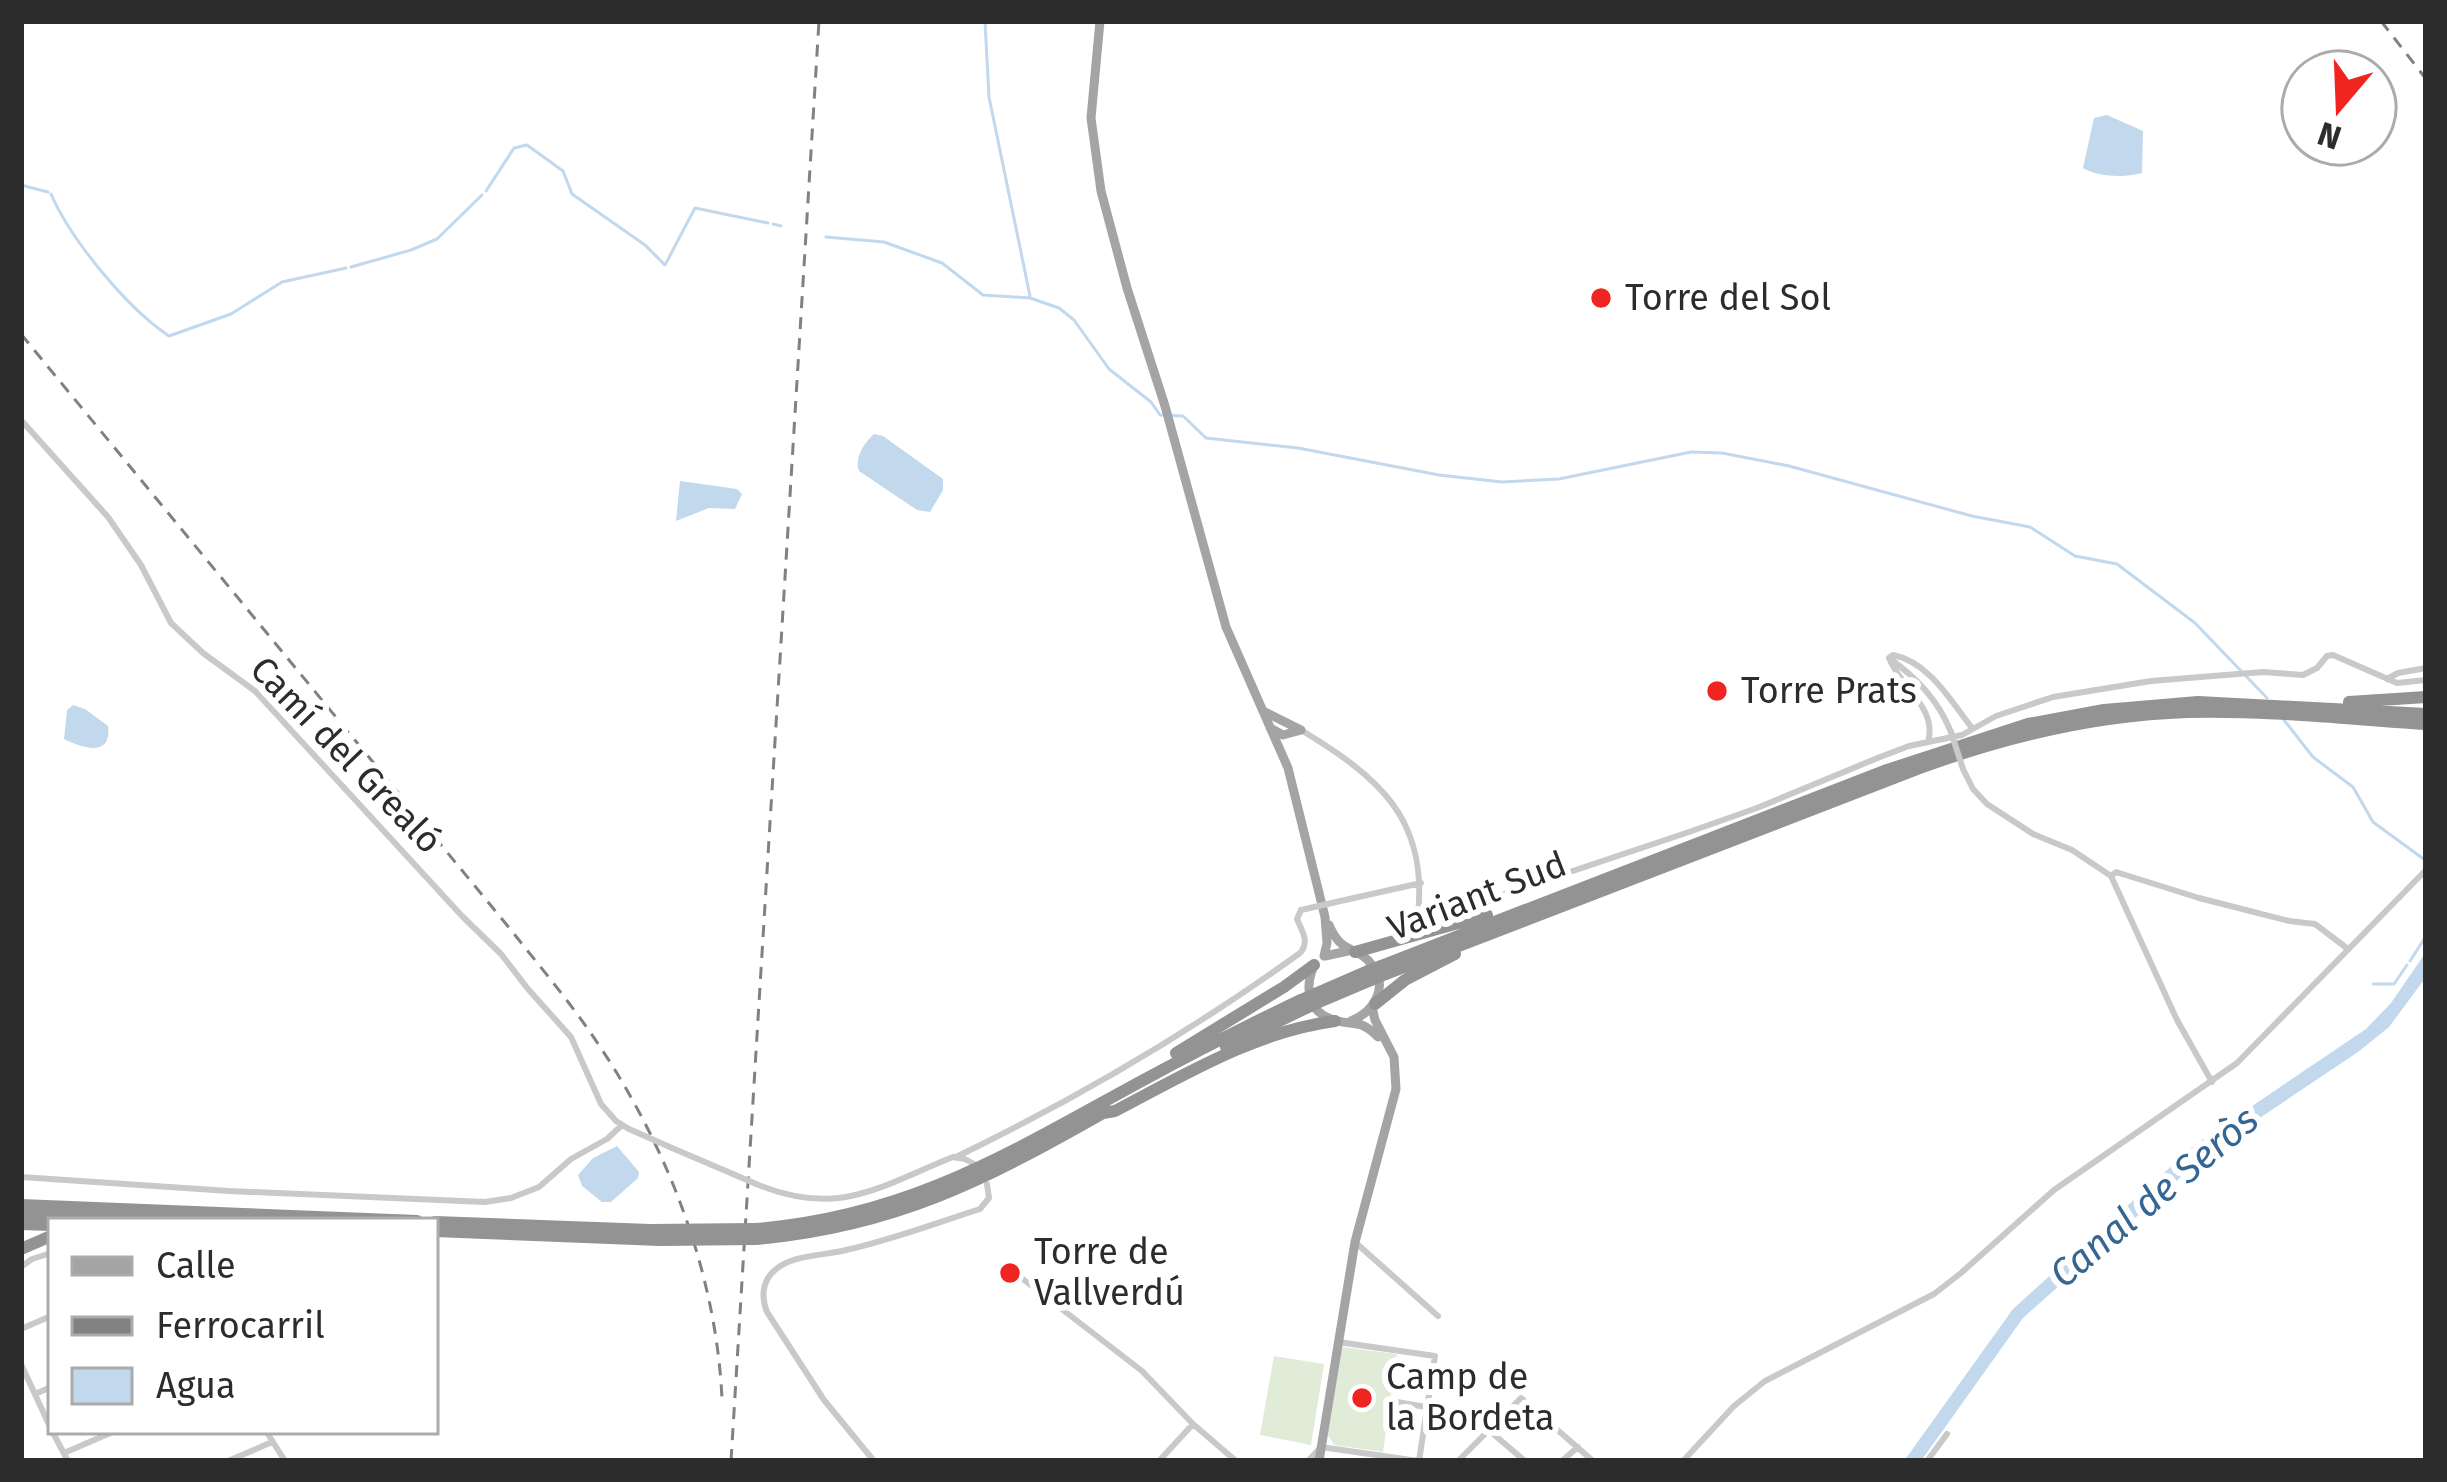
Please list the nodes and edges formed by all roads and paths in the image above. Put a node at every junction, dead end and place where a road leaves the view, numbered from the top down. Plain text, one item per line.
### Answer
1 (1100, 21) edge
2 (21, 420) edge
3 (1889, 658) junction
4 (2426, 668) edge
5 (2387, 679) junction
6 (2426, 680) edge
7 (2426, 697) edge
8 (2251, 705) junction
9 (2306, 708) junction
10 (2426, 714) edge
11 (2426, 726) edge
12 (1972, 728) junction
13 (1278, 730) junction
14 (1301, 730) joint
15 (1928, 743) junction
16 (1664, 856) junction
17 (2426, 870) edge
18 (2111, 876) junction
19 (1622, 882) junction
20 (1420, 883) junction
21 (1325, 917) junction
22 (2349, 950) junction
23 (1351, 951) junction
24 (1319, 961) junction
25 (1377, 973) junction
26 (1310, 1001) junction
27 (1373, 1005) junction
28 (1335, 1021) junction
29 (1351, 1021) junction
30 (1377, 1036) junction
31 (1395, 1064) junction
32 (2212, 1082) junction
33 (1394, 1093) junction
34 (1103, 1113) junction
35 (625, 1127) junction
36 (1006, 1156) junction
37 (956, 1157) junction
38 (974, 1165) dead end
39 (21, 1177) edge
40 (987, 1184) dead end
41 (21, 1203) edge
42 (21, 1214) edge
43 (114, 1218) edge
44 (342, 1218) edge
45 (438, 1222) edge
46 (438, 1234) edge
47 (755, 1234) junction
48 (655, 1235) junction
49 (1356, 1239) junction
50 (48, 1254) edge
51 (21, 1268) edge
52 (1019, 1276) dead end
53 (1438, 1316) dead end
54 (1338, 1342) junction
55 (21, 1364) edge
56 (48, 1388) edge
57 (35, 1394) junction
58 (1391, 1401) dead end
59 (1428, 1407) junction
60 (1501, 1420) junction
61 (48, 1422) edge
62 (1193, 1424) junction
63 (1490, 1432) junction
64 (1947, 1433) dead end
65 (109, 1434) edge
66 (268, 1434) edge
67 (272, 1442) junction
68 (1321, 1447) junction
69 (1578, 1447) junction
70 (1347, 1451) junction
71 (66, 1457) edge
72 (1517, 1459) edge
73 (1162, 1460) edge
74 (228, 1461) edge
75 (285, 1461) edge
76 (874, 1461) edge
77 (1236, 1461) edge
78 (1307, 1461) edge
79 (1318, 1461) edge
80 (1349, 1461) edge
81 (1419, 1461) edge
82 (1458, 1461) edge
83 (1562, 1461) edge
84 (1593, 1461) edge
85 (1683, 1461) edge
86 (1928, 1461) edge

1 - 13 main road
2 - 35 street, Camí del Grealó
3 - 12 street
3 - 15 street
3 - 18 street, bridge
4 - 5 street
5 - 6 street
5 - 12 street
7 - 9 highway
8 - 9 highway
8 - 9 highway
8 - 16 highway, Variant Sud
8 - 19 highway
9 - 10 highway
9 - 11 highway
12 - 15 street
13 - 14 main road
13 - 21 main road
14 - 20 street
15 - 20 street
16 - 23 highway
16 - 25 highway, Variant Sud
17 - 22 street
18 - 22 street
18 - 32 street
19 - 25 highway, Variant Sud
19 - 27 highway
20 - 37 street, bridge
21 - 23 main road
21 - 24 main road
22 - 32 street
23 - 24 main road
23 - 27 main road
24 - 28 main road
24 - 36 highway
25 - 26 highway, Variant Sud
26 - 34 highway, Variant Sud
26 - 36 highway, Variant Sud
27 - 29 main road
27 - 31 main road
28 - 29 main road
28 - 34 highway
29 - 30 main road
30 - 31 main road
30 - 33 main road
31 - 33 main road
32 - 85 street
33 - 49 main road
34 - 47 highway
35 - 37 street, bridge
35 - 39 street
36 - 47 highway, Variant Sud
37 - 38 street
40 - 76 street
41 - 44 highway
42 - 43 highway
45 - 48 highway
46 - 48 highway
47 - 48 highway, bridge
49 - 53 street
49 - 54 main road
50 - 51 street
52 - 62 street
54 - 59 street
54 - 68 main road
55 - 57 street
56 - 57 street
57 - 61 street
58 - 59 street
59 - 60 street
59 - 81 street
60 - 63 street
60 - 69 street
62 - 73 street
62 - 77 street
63 - 72 street
63 - 82 street
64 - 86 street
65 - 71 street
66 - 67 street
67 - 74 street
67 - 75 street
68 - 70 street
68 - 78 street
68 - 79 main road
69 - 83 street
69 - 84 street
70 - 80 street
70 - 81 street

